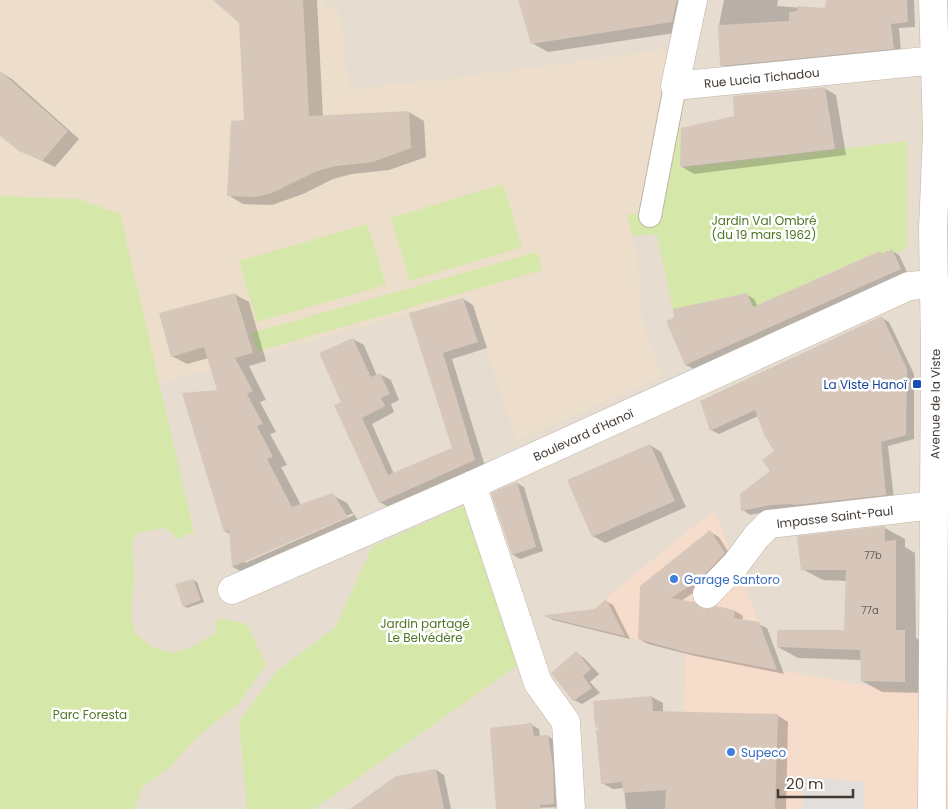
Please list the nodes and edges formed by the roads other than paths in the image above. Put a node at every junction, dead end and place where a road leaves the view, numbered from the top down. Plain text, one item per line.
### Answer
1 (693, 0) edge
2 (933, 0) edge
3 (936, 60) junction
4 (675, 86) junction
5 (942, 129) edge
6 (650, 216) dead end
7 (940, 229) edge
8 (935, 284) junction
9 (472, 484) junction
10 (934, 505) junction
11 (232, 590) dead end
12 (707, 594) dead end
13 (941, 647) edge
14 (571, 809) edge
15 (932, 809) edge

1 - 4 street
2 - 3 street, Avenue de la Viste
3 - 4 street, Rue Lucia Tichadou
3 - 5 street, Avenue de la Viste
4 - 6 street
5 - 7 street, Avenue de la Viste
7 - 8 street, Avenue de la Viste
8 - 9 street, Boulevard d'Hanoï
8 - 10 street, Avenue de la Viste
9 - 11 street, Boulevard d'Hanoï
9 - 14 street
10 - 12 street, Impasse Saint-Paul
10 - 13 street, Avenue de la Viste
13 - 15 street, Avenue de la Viste

